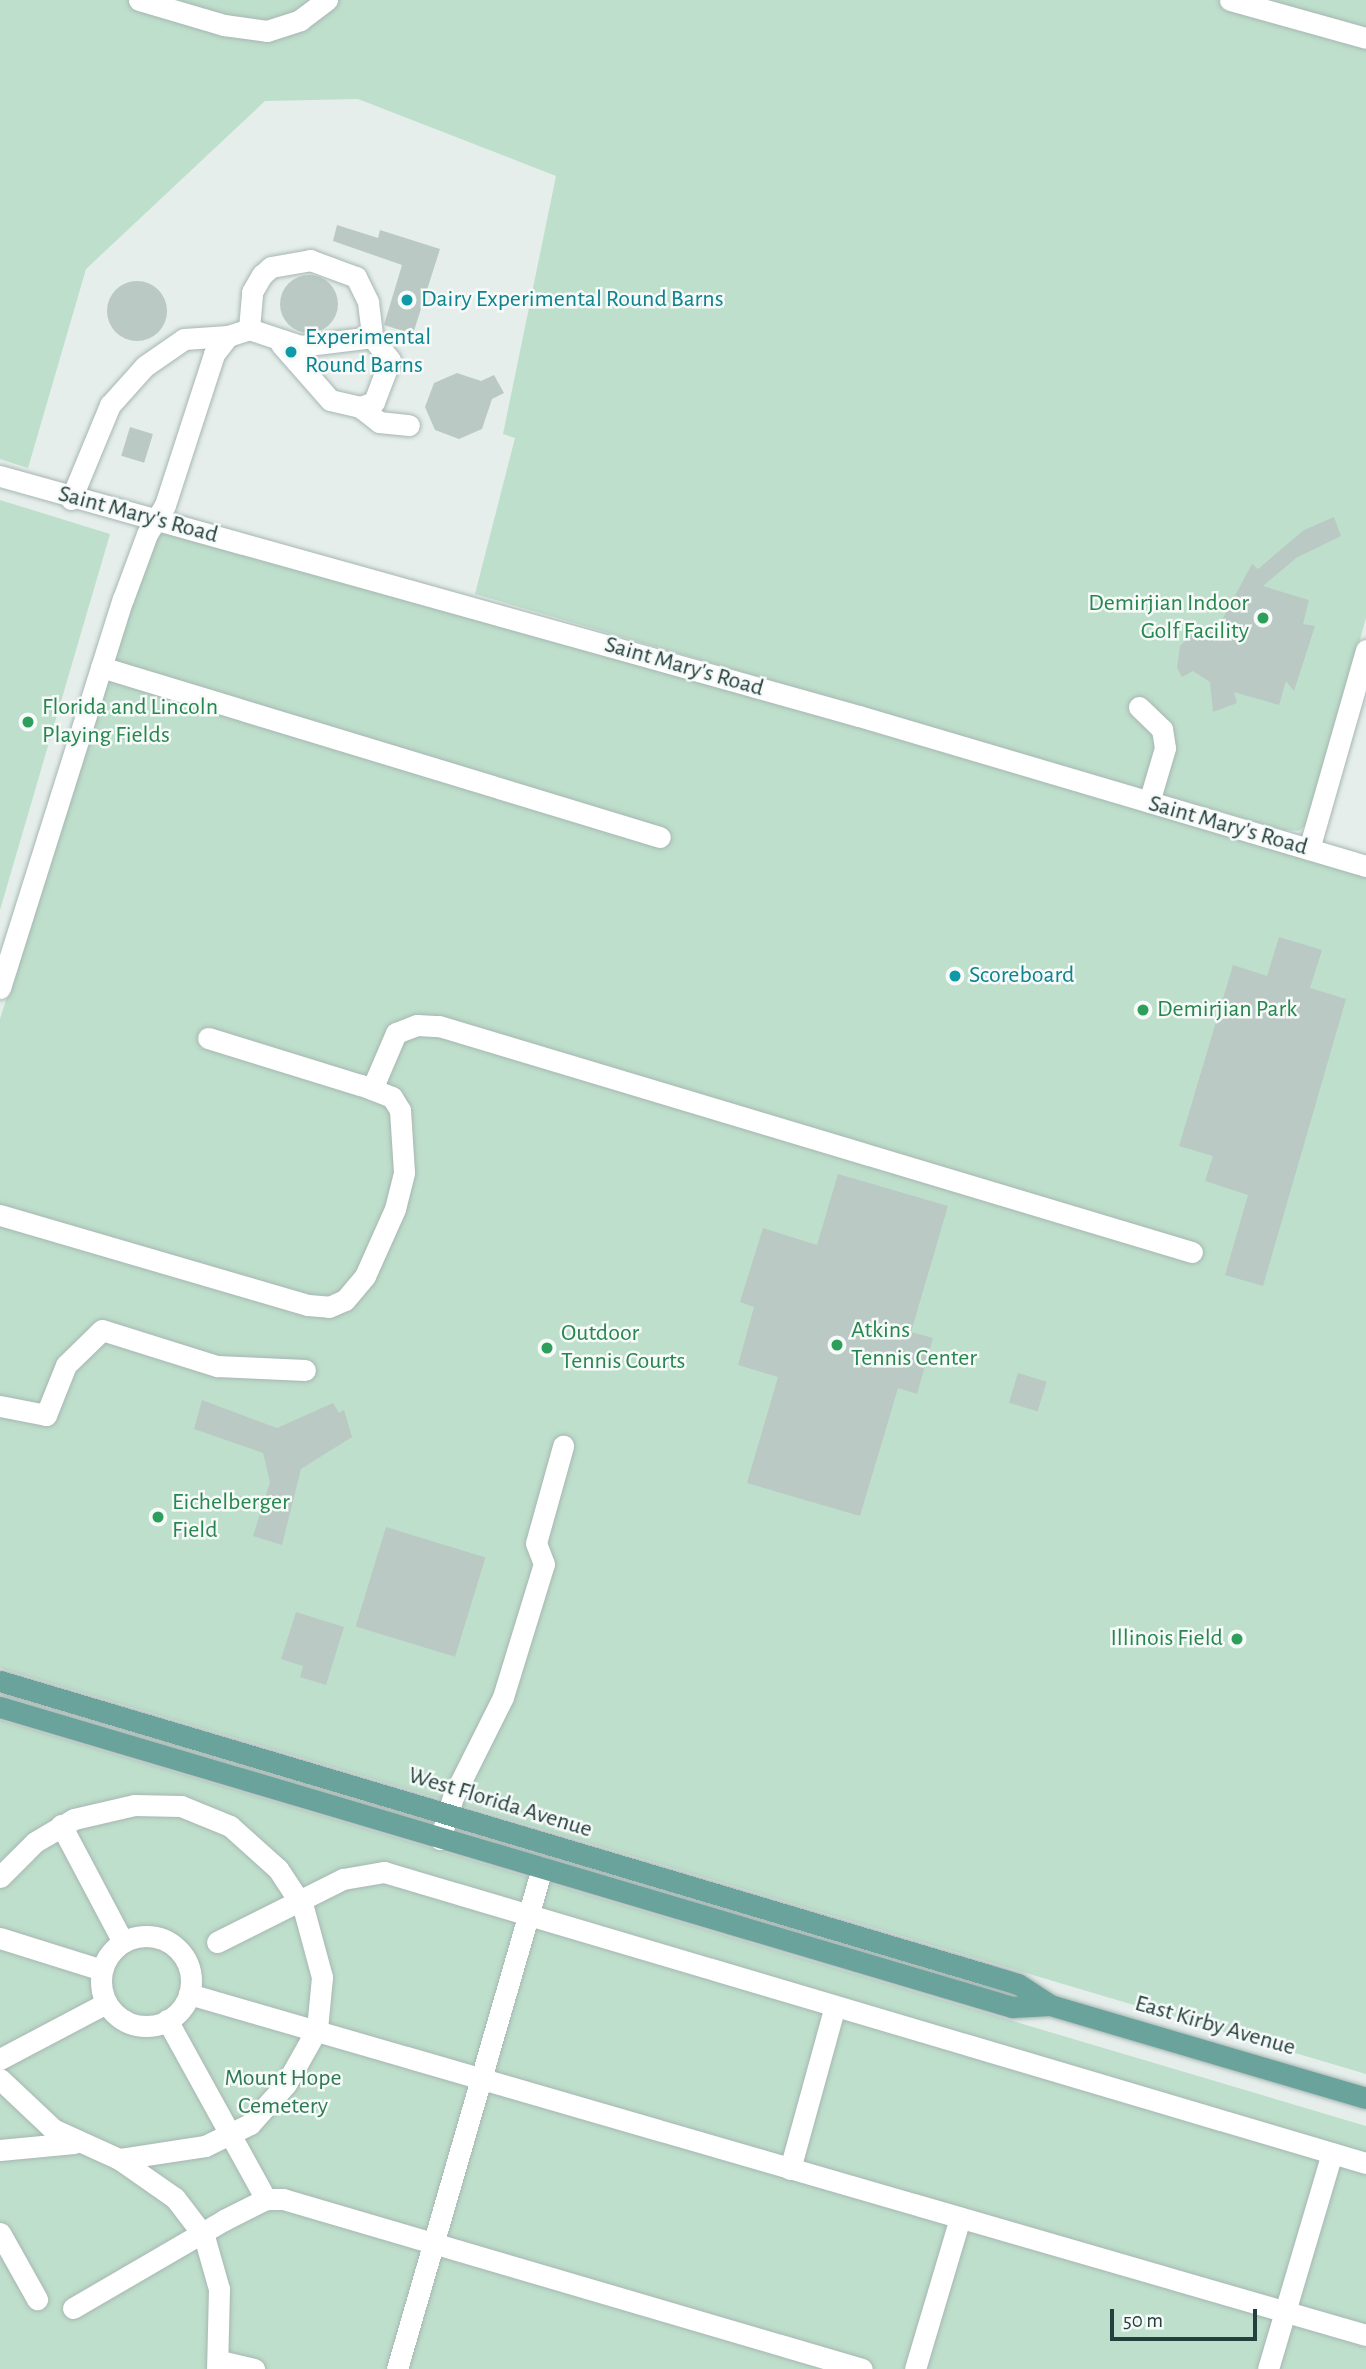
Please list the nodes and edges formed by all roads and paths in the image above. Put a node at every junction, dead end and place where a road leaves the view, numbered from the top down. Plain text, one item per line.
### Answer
1 (139, 0) edge
2 (327, 0) edge
3 (1230, 0) edge
4 (1259, 4) edge
5 (1366, 38) edge
6 (248, 329) junction
7 (228, 336) junction
8 (372, 337) junction
9 (281, 344) junction
10 (360, 407) junction
11 (408, 425) dead end
12 (0, 476) edge
13 (71, 499) junction
14 (154, 522) junction
15 (1366, 650) edge
16 (101, 667) junction
17 (1139, 707) dead end
18 (1149, 802) junction
19 (660, 837) dead end
20 (1309, 849) junction
21 (1366, 866) edge
22 (0, 988) edge
23 (208, 1038) dead end
24 (372, 1089) junction
25 (0, 1215) edge
26 (1192, 1252) dead end
27 (305, 1370) dead end
28 (0, 1406) edge
29 (563, 1446) dead end
30 (0, 1681) edge
31 (0, 1707) edge
32 (448, 1815) junction
33 (61, 1825) junction
34 (440, 1839) junction
35 (542, 1868) junction
36 (0, 1877) edge
37 (299, 1899) junction
38 (528, 1917) junction
39 (0, 1938) edge
40 (123, 1942) junction
41 (217, 1942) dead end
42 (102, 1970) junction
43 (985, 1974) joint
44 (189, 1994) junction
45 (979, 1997) joint
46 (106, 2003) junction
47 (1050, 2005) junction
48 (834, 2009) junction
49 (167, 2020) junction
50 (317, 2029) junction
51 (0, 2059) edge
52 (480, 2075) junction
53 (0, 2079) edge
54 (1366, 2098) edge
55 (231, 2134) junction
56 (79, 2143) junction
57 (0, 2150) edge
58 (1332, 2152) junction
59 (119, 2159) junction
60 (1366, 2162) edge
61 (790, 2169) junction
62 (266, 2199) junction
63 (960, 2218) junction
64 (0, 2233) edge
65 (202, 2233) junction
66 (432, 2242) junction
67 (37, 2299) dead end
68 (73, 2308) dead end
69 (1284, 2312) junction
70 (1366, 2335) edge
71 (218, 2365) edge
72 (254, 2369) edge
73 (397, 2369) edge
74 (862, 2369) edge
75 (915, 2369) edge
76 (1268, 2369) edge

1 - 2 street
3 - 4 street
4 - 5 street
6 - 7 street
6 - 8 street
6 - 9 street
7 - 13 street
7 - 14 street
8 - 9 street
8 - 10 street
9 - 10 street
10 - 11 street
12 - 13 street, Saint Mary's Road
13 - 14 street, Saint Mary's Road
14 - 16 street
14 - 18 street, Saint Mary's Road
15 - 20 street
16 - 19 street
16 - 22 street
17 - 18 street
18 - 20 street, Saint Mary's Road
20 - 21 street, Saint Mary's Road
23 - 24 street
24 - 25 street
24 - 26 street
27 - 28 street
29 - 32 street
30 - 32 main road, West Florida Avenue
31 - 34 main road, West Florida Avenue
32 - 34 street
32 - 43 main road, West Florida Avenue
33 - 36 street
33 - 37 street
33 - 40 street
34 - 35 main road, West Florida Avenue
35 - 38 street
35 - 45 main road, West Florida Avenue
37 - 38 street
37 - 41 street
37 - 50 street
38 - 48 street
38 - 52 street
39 - 42 street
40 - 42 street
40 - 44 street
42 - 46 street
43 - 47 main road, East Kirby Avenue
44 - 49 street
44 - 50 street
45 - 47 main road, East Kirby Avenue
46 - 49 street
46 - 51 street
47 - 54 main road, East Kirby Avenue
48 - 58 street
48 - 61 street
49 - 55 street
50 - 52 street
50 - 55 street
52 - 61 street
52 - 66 street
53 - 56 street
55 - 59 street
55 - 62 street
56 - 57 street
56 - 59 street
58 - 60 street
58 - 69 street
59 - 65 street
61 - 63 street
62 - 65 street
62 - 66 street
63 - 69 street
63 - 75 street
64 - 67 street
65 - 68 street
65 - 71 street
66 - 73 street
66 - 74 street
69 - 70 street
69 - 76 street
71 - 72 street

